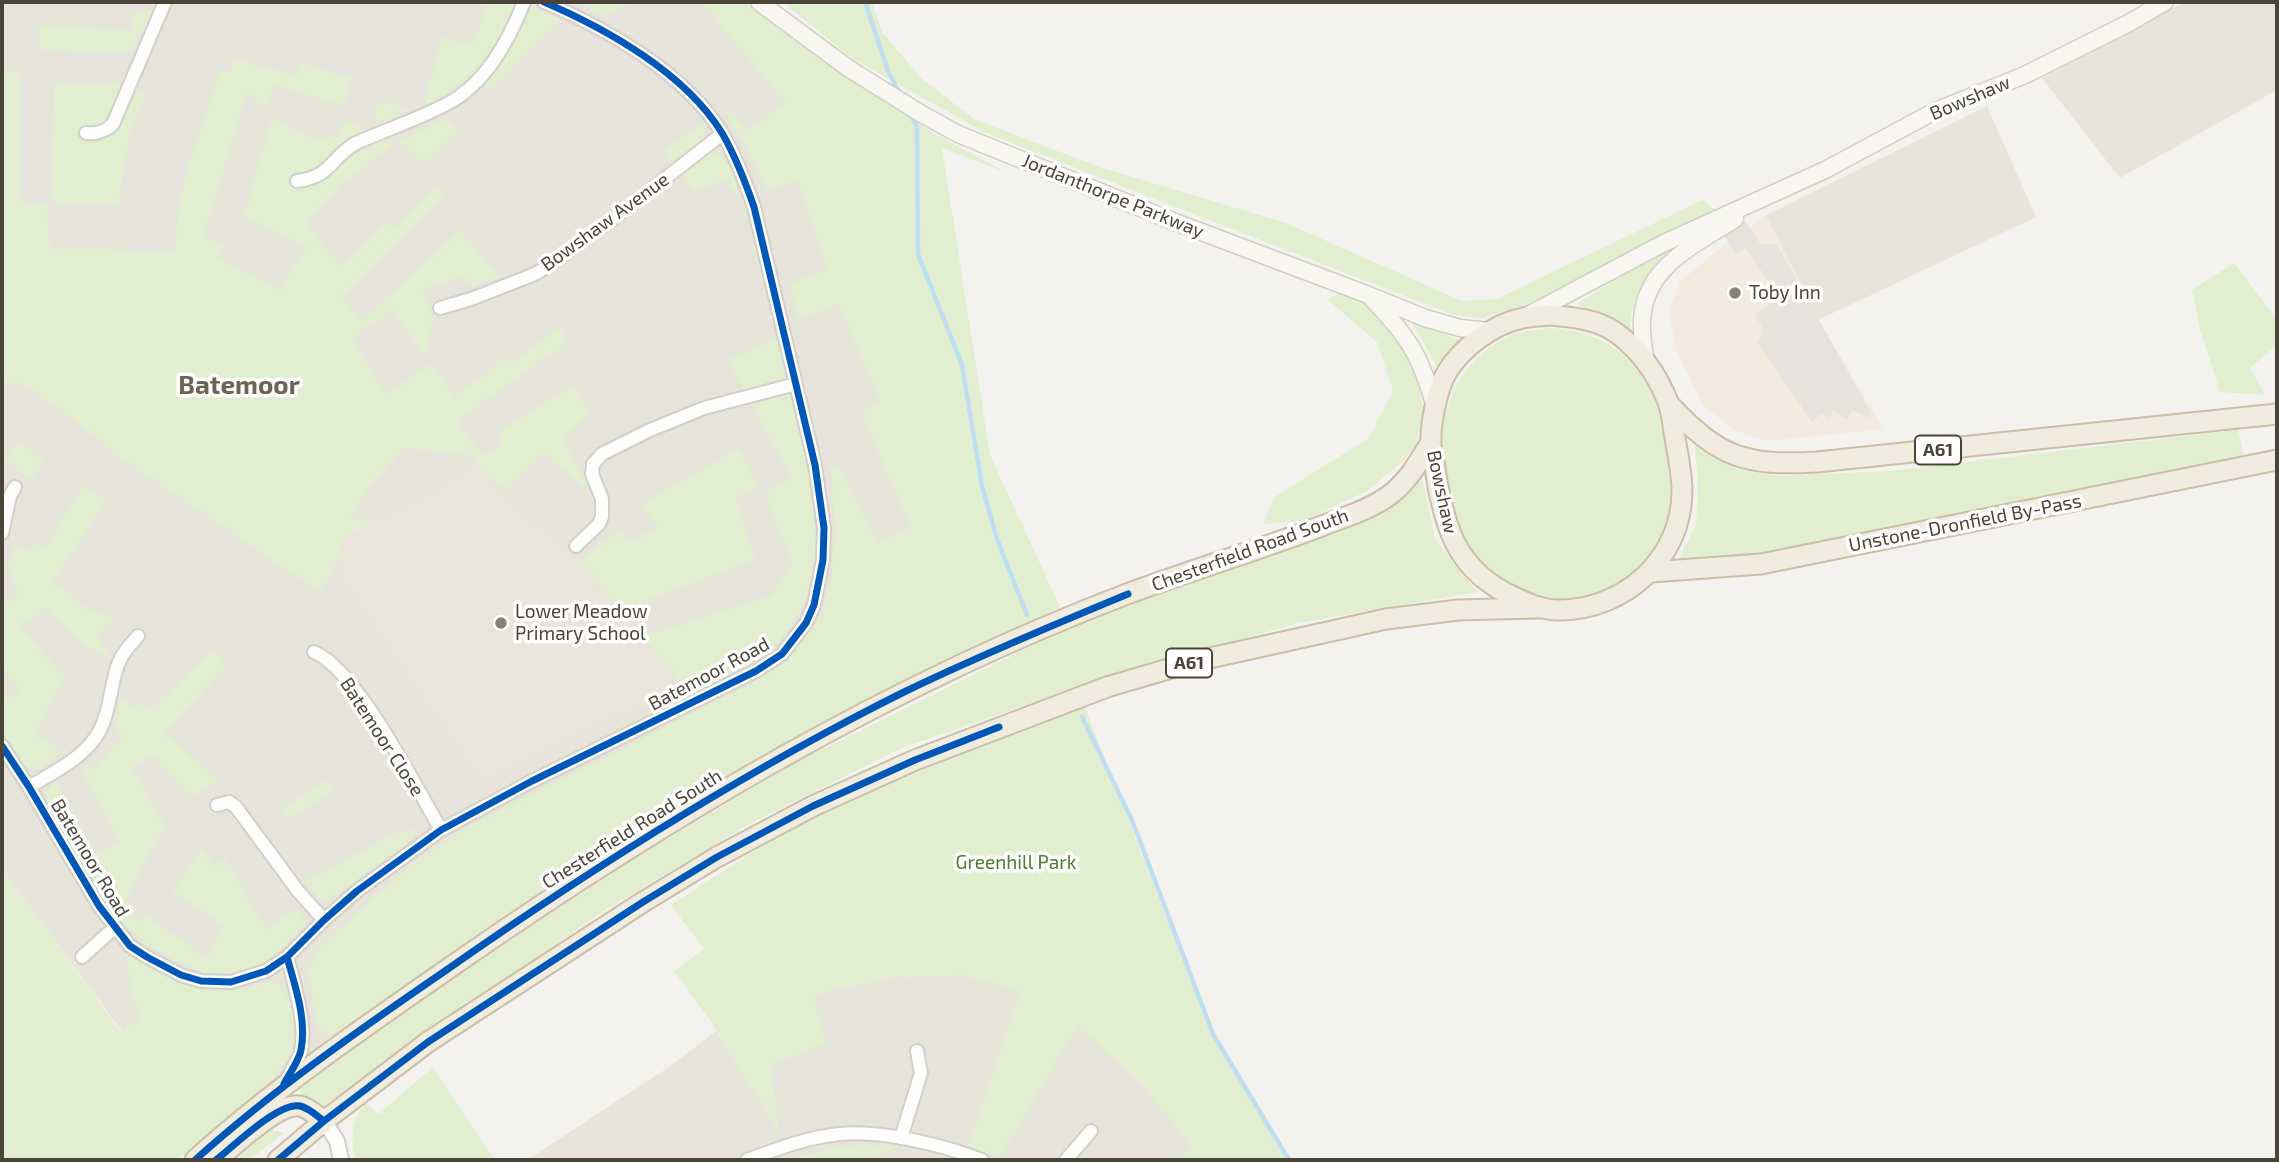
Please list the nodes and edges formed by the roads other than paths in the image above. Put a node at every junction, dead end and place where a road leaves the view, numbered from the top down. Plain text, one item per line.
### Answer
1 (165, 2) edge
2 (524, 2) edge
3 (544, 2) edge
4 (759, 2) edge
5 (2165, 2) edge
6 (86, 133) dead end
7 (722, 134) junction
8 (298, 181) dead end
9 (1774, 192) junction
10 (1366, 294) junction
11 (440, 308) dead end
12 (1522, 318) junction
13 (1490, 331) junction
14 (1645, 359) junction
15 (796, 384) junction
16 (1668, 403) junction
17 (1435, 407) junction
18 (2277, 414) edge
19 (1431, 442) junction
20 (2277, 460) edge
21 (15, 487) dead end
22 (2, 533) edge
23 (576, 546) dead end
24 (1651, 572) junction
25 (1538, 608) junction
26 (138, 636) dead end
27 (314, 652) dead end
28 (2, 746) edge
29 (29, 787) junction
30 (217, 805) dead end
31 (441, 830) junction
32 (324, 920) junction
33 (114, 928) junction
34 (82, 957) dead end
35 (287, 957) junction
36 (917, 1051) dead end
37 (283, 1088) junction
38 (324, 1121) junction
39 (1091, 1131) dead end
40 (901, 1138) junction
41 (195, 1160) edge
42 (216, 1160) edge
43 (278, 1160) edge
44 (341, 1160) edge
45 (747, 1160) edge
46 (981, 1160) edge
47 (1066, 1160) edge

1 - 6 street
2 - 8 street
3 - 7 street, Batemoor Road
4 - 10 main road, Jordanthorpe Parkway
5 - 9 main road, Bowshaw
7 - 11 street, Bowshaw Avenue
7 - 15 street, Batemoor Road
9 - 12 main road, Bowshaw
9 - 14 main road, Bowshaw
10 - 13 main road
10 - 17 main road, Jordanthorpe Parkway
12 - 13 highway, Bowshaw
12 - 14 highway, Bowshaw
13 - 17 highway, Bowshaw
14 - 16 highway, Bowshaw
15 - 23 street
15 - 31 street, Batemoor Road
16 - 18 highway, A61
16 - 24 highway, Bowshaw
17 - 19 highway, Bowshaw
19 - 25 highway, Bowshaw
19 - 37 highway, Chesterfield Road South
20 - 24 highway, Unstone-Dronfield By-Pass
21 - 22 street
24 - 25 highway, Bowshaw
25 - 38 highway, A61
26 - 29 street
27 - 31 street, Batemoor Close
28 - 29 street, Batemoor Road
29 - 33 street, Batemoor Road
30 - 32 street
31 - 32 street, Batemoor Road
32 - 35 street, Batemoor Road
33 - 34 street, Batemoor Road
33 - 35 street, Batemoor Road
35 - 37 street
36 - 40 street
37 - 41 highway, Chesterfield Road South
38 - 42 highway
38 - 43 highway, A61
38 - 44 street
39 - 47 street
40 - 45 street
40 - 46 street

